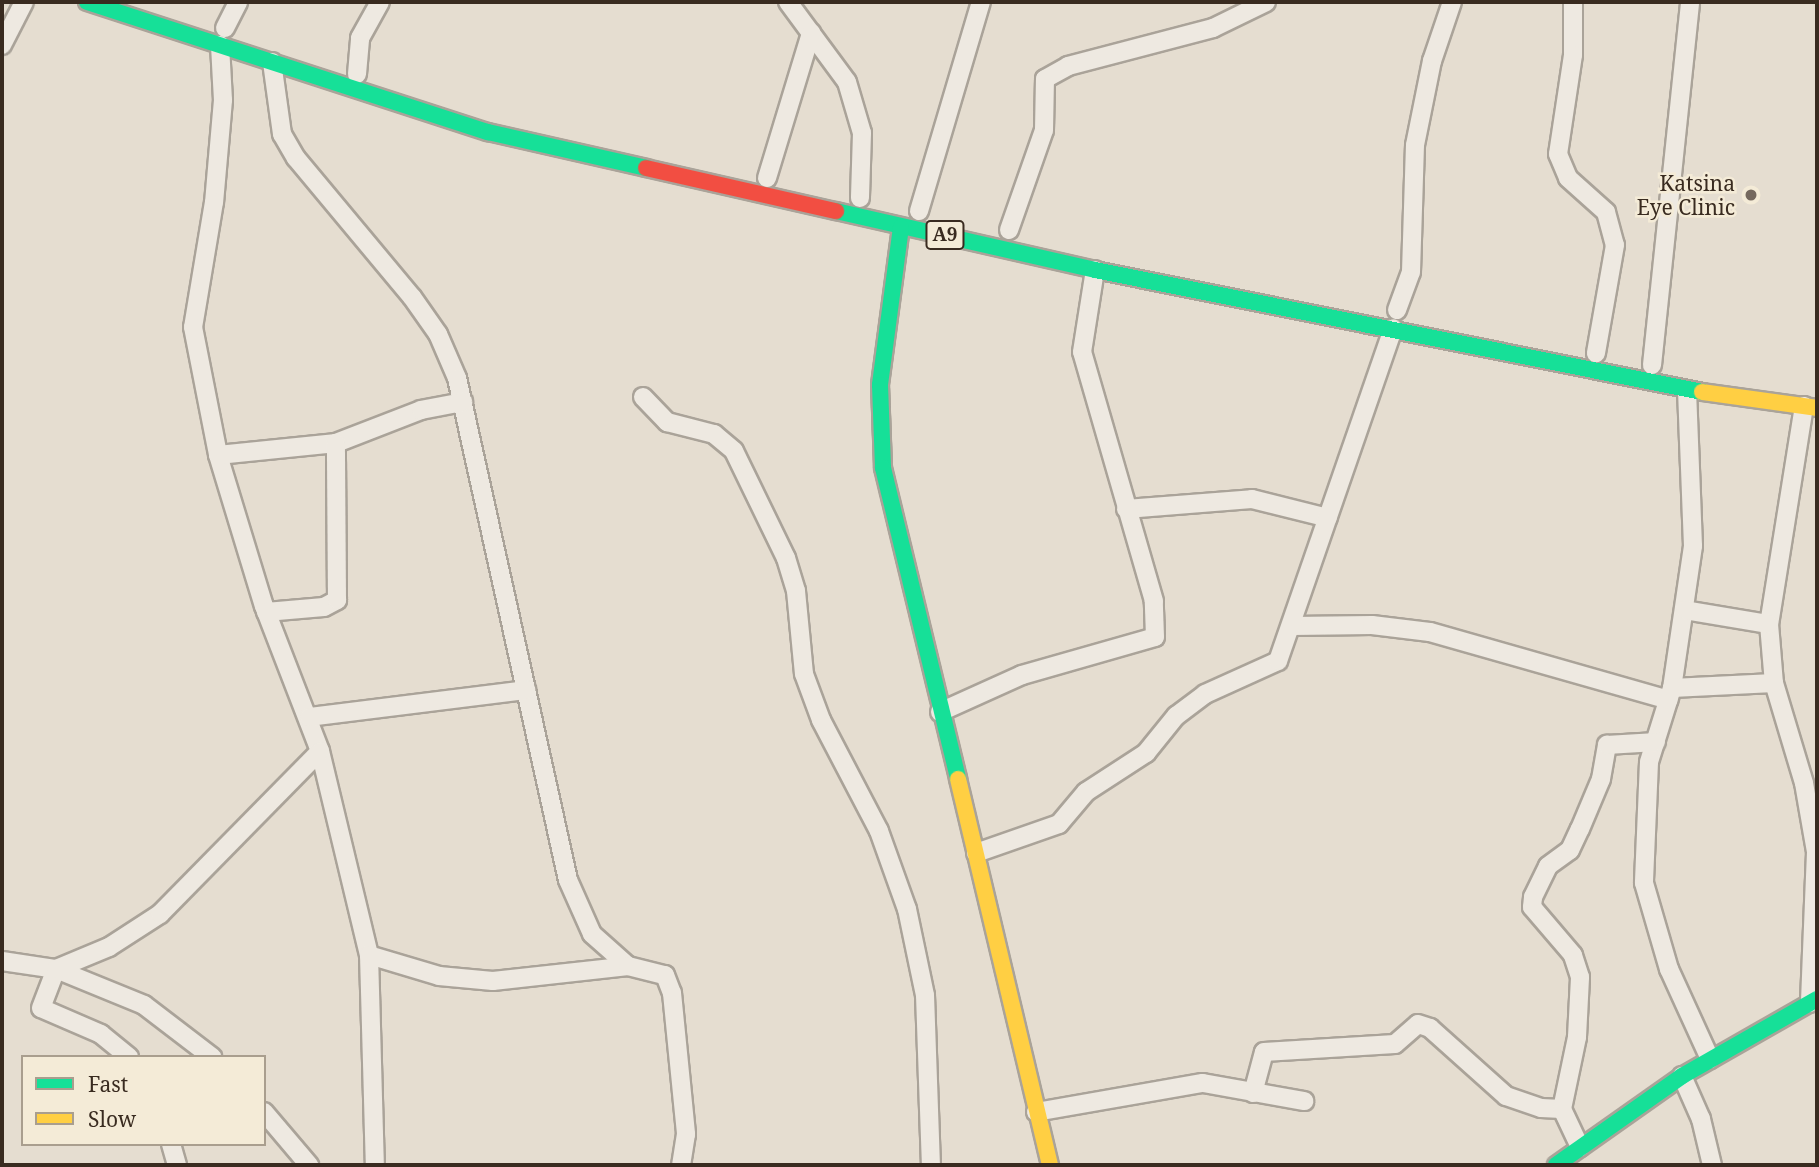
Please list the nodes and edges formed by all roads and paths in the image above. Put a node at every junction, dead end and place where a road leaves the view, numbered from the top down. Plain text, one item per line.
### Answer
1 (24, 2) edge
2 (87, 2) edge
3 (238, 2) edge
4 (380, 2) edge
5 (788, 2) edge
6 (981, 2) edge
7 (1266, 2) edge
8 (1452, 2) edge
9 (1573, 2) edge
10 (1690, 2) edge
11 (219, 32) junction
12 (811, 33) junction
13 (2, 45) edge
14 (272, 62) junction
15 (357, 74) junction
16 (488, 132) junction
17 (647, 149) dead end
18 (767, 178) junction
19 (860, 198) junction
20 (925, 212) joint
21 (901, 227) junction
22 (1002, 229) joint
23 (1033, 236) dead end
24 (1095, 270) junction
25 (1390, 309) joint
26 (1419, 315) dead end
27 (1393, 328) junction
28 (1447, 341) junction
29 (1596, 353) junction
30 (1652, 365) junction
31 (1742, 379) dead end
32 (1687, 390) junction
33 (643, 397) dead end
34 (463, 402) junction
35 (1810, 407) edge
36 (336, 443) junction
37 (218, 456) junction
38 (1126, 509) junction
39 (1328, 518) junction
40 (1685, 610) junction
41 (266, 612) junction
42 (1769, 624) junction
43 (1292, 626) junction
44 (1774, 683) junction
45 (526, 690) junction
46 (1670, 694) junction
47 (940, 712) junction
48 (309, 717) junction
49 (1656, 742) junction
50 (320, 751) junction
51 (976, 853) junction
52 (369, 955) junction
53 (2, 961) edge
54 (628, 966) junction
55 (56, 969) junction
56 (1814, 1001) edge
57 (127, 1055) edge
58 (209, 1055) edge
59 (1710, 1059) junction
60 (1682, 1076) junction
61 (1253, 1093) junction
62 (1304, 1101) dead end
63 (1562, 1109) junction
64 (1036, 1112) junction
65 (266, 1114) edge
66 (172, 1146) edge
67 (1580, 1147) junction
68 (177, 1165) edge
69 (309, 1165) edge
70 (375, 1165) edge
71 (681, 1165) edge
72 (931, 1165) edge
73 (1050, 1165) edge
74 (1556, 1165) edge
75 (1712, 1165) edge

1 - 13 street
2 - 11 main road, A9
3 - 11 street
4 - 15 street
5 - 12 street
6 - 20 street
7 - 22 street
8 - 25 street
9 - 29 street
10 - 30 street
11 - 14 main road, A9
11 - 15 main road, A9
11 - 37 street
12 - 18 street
12 - 19 street
14 - 16 main road, A9
14 - 34 street
15 - 16 main road, A9
16 - 21 main road, A9
17 - 18 main road, A9
18 - 19 main road, A9
19 - 20 main road, A9
21 - 24 main road, A9
21 - 47 main road
22 - 23 main road
24 - 27 main road, A9
24 - 38 street
25 - 26 main road
27 - 28 main road, A9
27 - 39 street
28 - 29 main road
28 - 32 main road, A9
29 - 30 main road
30 - 31 main road
32 - 35 main road, A9
32 - 40 street
33 - 72 street
34 - 36 street
34 - 45 street
35 - 42 street
36 - 37 street
36 - 41 street
37 - 41 street
38 - 39 street
38 - 47 street
39 - 43 street
40 - 42 street
40 - 46 street
41 - 48 street
42 - 44 street
43 - 46 street
43 - 51 street
44 - 46 street
44 - 56 street
45 - 48 street
45 - 54 street
46 - 49 street
47 - 51 main road
48 - 50 street
49 - 59 street
49 - 63 street
50 - 52 street
50 - 55 street
51 - 64 main road
52 - 54 street
52 - 70 street
53 - 55 street
54 - 71 street
55 - 57 street
55 - 58 street
56 - 59 main road
59 - 60 main road
60 - 67 main road
60 - 75 street
61 - 62 street
61 - 63 street
61 - 64 street
63 - 67 street
64 - 73 main road
65 - 69 street
66 - 68 street
67 - 74 main road

